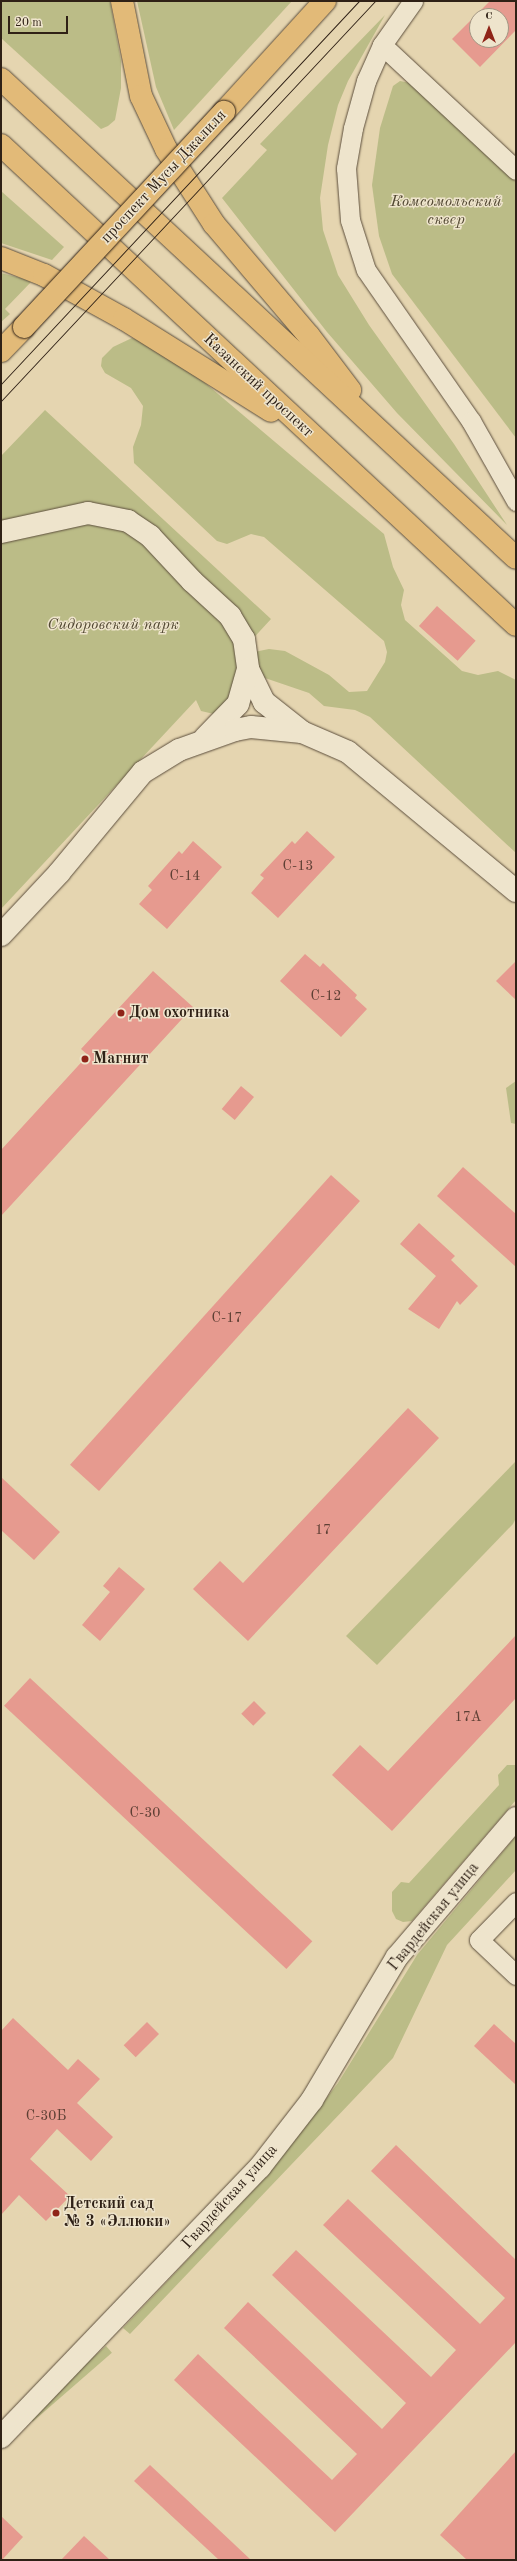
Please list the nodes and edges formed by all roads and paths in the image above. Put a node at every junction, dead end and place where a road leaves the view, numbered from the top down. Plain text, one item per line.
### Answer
1 (122, 1) edge
2 (325, 1) edge
3 (413, 1) edge
4 (382, 45) junction
5 (1, 79) edge
6 (1, 145) edge
7 (516, 170) edge
8 (1, 258) edge
9 (1, 351) edge
10 (314, 438) junction
11 (388, 440) junction
12 (516, 501) edge
13 (1, 532) edge
14 (516, 558) edge
15 (516, 625) edge
16 (248, 669) junction
17 (302, 732) junction
18 (203, 740) junction
19 (516, 891) edge
20 (1, 935) edge
21 (516, 1818) edge
22 (516, 1902) edge
23 (516, 1975) edge
24 (1, 2437) edge

1 - 11 main road
2 - 9 main road, проспект Мусы Джалиля, bridge
3 - 4 street
4 - 7 street
4 - 12 street
5 - 11 main road
6 - 10 main road, Казанский проспект
8 - 10 main road
10 - 15 main road, Казанский проспект
11 - 14 main road
13 - 16 street
16 - 17 street
16 - 18 street
17 - 18 street
17 - 19 street
18 - 20 street
21 - 24 street, Гвардейская улица
22 - 23 street

